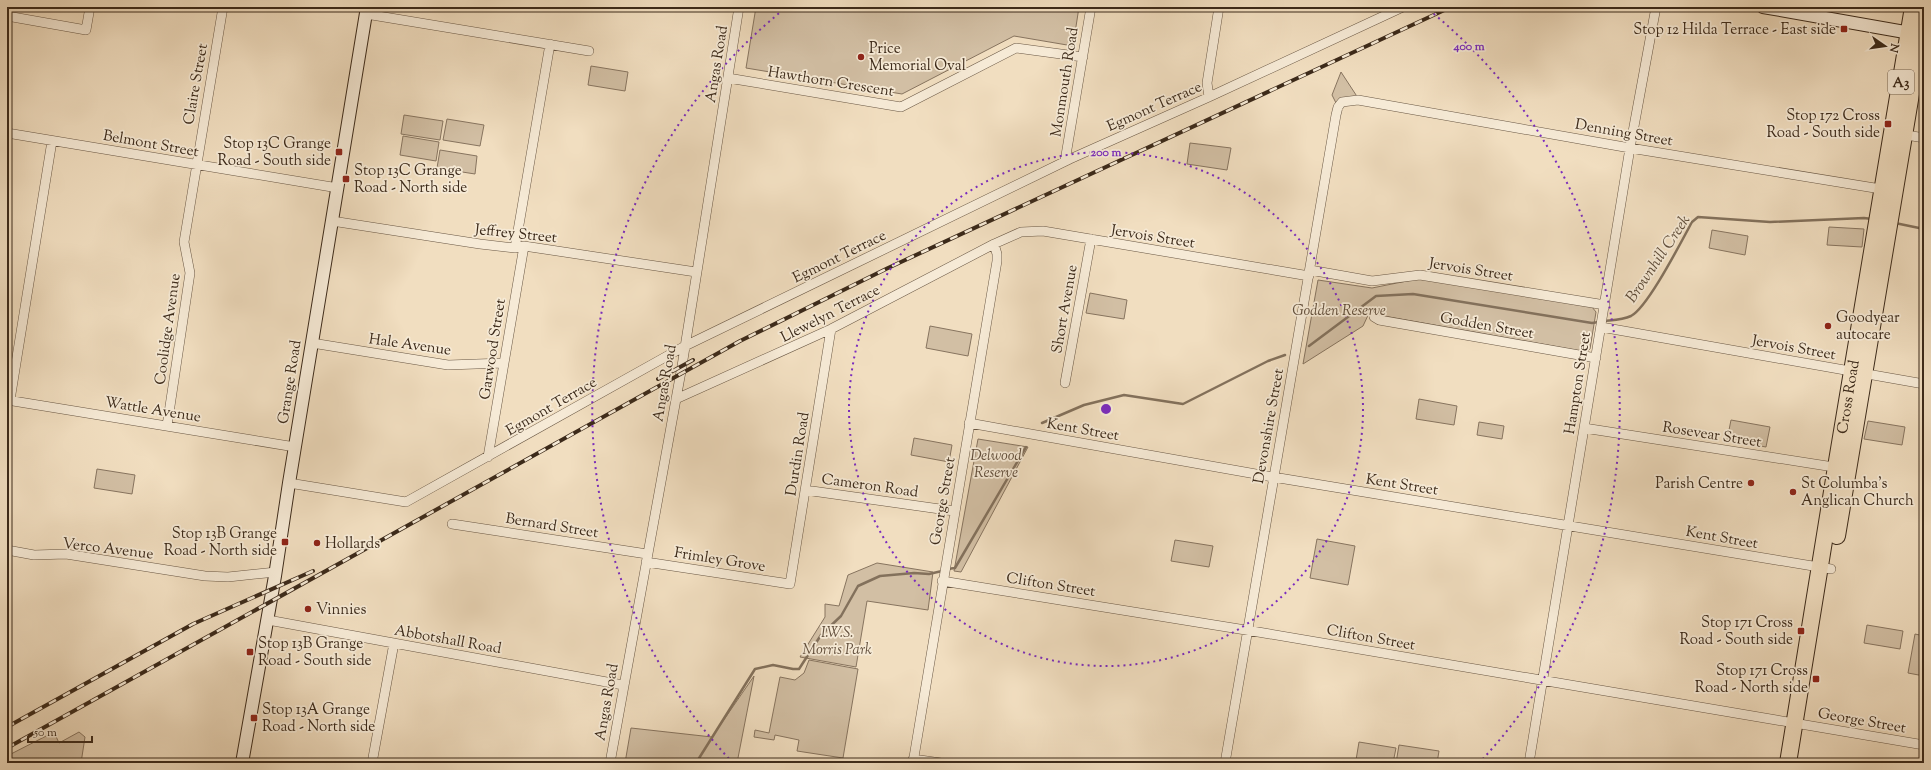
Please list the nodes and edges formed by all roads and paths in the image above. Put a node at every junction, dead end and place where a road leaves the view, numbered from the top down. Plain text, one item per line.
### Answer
1 (90, 7) edge
2 (223, 7) edge
3 (739, 7) edge
4 (1091, 7) edge
5 (1219, 7) edge
6 (1403, 7) edge
7 (1656, 7) edge
8 (1768, 7) edge
9 (1914, 7) edge
10 (367, 11) edge
11 (7, 16) edge
12 (1924, 16) edge
13 (1915, 33) junction
14 (550, 44) junction
15 (589, 51) dead end
16 (1083, 57) junction
17 (728, 78) junction
18 (1209, 97) junction
19 (1348, 100) joint
20 (7, 133) edge
21 (1898, 133) junction
22 (1924, 138) edge
23 (52, 141) junction
24 (1630, 148) junction
25 (1065, 161) junction
26 (196, 165) junction
27 (338, 188) junction
28 (1889, 190) junction
29 (332, 221) junction
30 (1091, 239) junction
31 (994, 244) junction
32 (519, 247) junction
33 (696, 272) junction
34 (1309, 273) junction
35 (1605, 305) junction
36 (1374, 317) dead end
37 (1601, 324) junction
38 (831, 329) junction
39 (312, 343) junction
40 (685, 346) junction
41 (1596, 358) junction
42 (504, 363) junction
43 (1858, 372) junction
44 (1065, 383) dead end
45 (1924, 384) edge
46 (8, 400) edge
47 (676, 400) junction
48 (969, 423) junction
49 (166, 426) junction
50 (1584, 428) junction
51 (295, 447) junction
52 (488, 457) junction
53 (1842, 468) junction
54 (1273, 477) junction
55 (289, 483) junction
56 (805, 490) junction
57 (954, 511) junction
58 (452, 524) dead end
59 (1568, 526) junction
60 (7, 550) edge
61 (646, 558) junction
62 (1826, 568) junction
63 (276, 572) junction
64 (942, 580) junction
65 (790, 584) joint
66 (268, 620) junction
67 (1248, 630) junction
68 (394, 643) junction
69 (1542, 680) junction
70 (623, 685) junction
71 (1800, 724) junction
72 (1924, 745) edge
73 (913, 761) edge
74 (242, 763) edge
75 (372, 763) edge
76 (610, 763) edge
77 (940, 763) edge
78 (1225, 763) edge
79 (1529, 763) edge
80 (1788, 763) edge
81 (1799, 763) edge

1 - 11 street
2 - 26 street, Claire Street
3 - 17 street, Angas Road
4 - 16 street, Monmouth Road
5 - 18 street
6 - 18 street, Egmont Terrace
7 - 24 street, Hampton Street
8 - 13 street
9 - 13 highway, Cross Road / A3
10 - 14 street
10 - 27 street, Grange Road
12 - 13 highway, Cross Road / A3
13 - 21 highway, Cross Road / A3
14 - 15 street
14 - 32 street, Garwood Street
16 - 17 street, Hawthorn Crescent
16 - 25 street, Monmouth Road
17 - 33 street, Angas Road
18 - 25 street, Egmont Terrace
19 - 24 street, Denning Street
19 - 34 street, Devonshire Street
20 - 23 street, Belmont Street
21 - 22 street
21 - 28 highway, Cross Road / A3
23 - 26 street, Belmont Street
23 - 46 street
24 - 28 street, Denning Street
24 - 35 street, Hampton Street
25 - 40 street, Egmont Terrace
26 - 27 street, Belmont Street
26 - 49 street, Coolidge Avenue
27 - 29 street, Grange Road
28 - 43 highway, Cross Road / A3
29 - 32 street, Jeffrey Street
29 - 39 street, Grange Road
30 - 31 street, Jervois Street
30 - 34 street, Jervois Street
30 - 44 street, Short Avenue
31 - 38 street, Llewelyn Terrace
31 - 48 street, George Street
32 - 33 street, Jeffrey Street
32 - 42 street, Garwood Street
33 - 40 street, Angas Road
34 - 35 street, Jervois Street
34 - 54 street, Devonshire Street
35 - 37 street, Hampton Street
36 - 41 street, Godden Street
37 - 41 street, Hampton Street
37 - 43 street, Jervois Street
38 - 47 street, Llewelyn Terrace
38 - 56 street, Durdin Road
39 - 42 street, Hale Avenue
39 - 51 street, Grange Road
40 - 47 street, Angas Road
40 - 52 street, Egmont Terrace
41 - 50 street, Hampton Street
42 - 52 street, Garwood Street
43 - 45 street, Jervois Street
43 - 53 highway, Cross Road / A3
46 - 49 street, Wattle Avenue
47 - 61 street, Angas Road
48 - 54 street, Kent Street
48 - 57 street, George Street
49 - 51 street, Wattle Avenue
50 - 53 street, Rosevear Street
50 - 59 street, Hampton Street
51 - 55 street, Grange Road
52 - 55 street, Egmont Terrace
53 - 62 highway, Cross Road / A3
54 - 59 street, Kent Street
54 - 67 street, Devonshire Street
55 - 63 street, Grange Road
56 - 57 street, Cameron Road
56 - 65 street, Durdin Road
57 - 64 street, George Street
58 - 61 street, Bernard Street
59 - 62 street, Kent Street
59 - 69 street, Hampton Street
60 - 63 street, Verco Avenue
61 - 65 street, Frimley Grove
61 - 70 street, Angas Road
62 - 71 highway, Cross Road / A3
63 - 66 street, Grange Road
64 - 67 street, Clifton Street
64 - 73 street, George Street
66 - 68 street, Abbotshall Road
66 - 74 street, Grange Road
67 - 69 street, Clifton Street
67 - 78 street, Devonshire Street
68 - 70 street, Abbotshall Road
68 - 75 street
69 - 71 street, Clifton Street
69 - 79 street, Hampton Street
70 - 76 street, Angas Road
71 - 72 street, George Street
71 - 80 highway, Cross Road / A3
71 - 81 highway, Cross Road / A3
73 - 77 street

